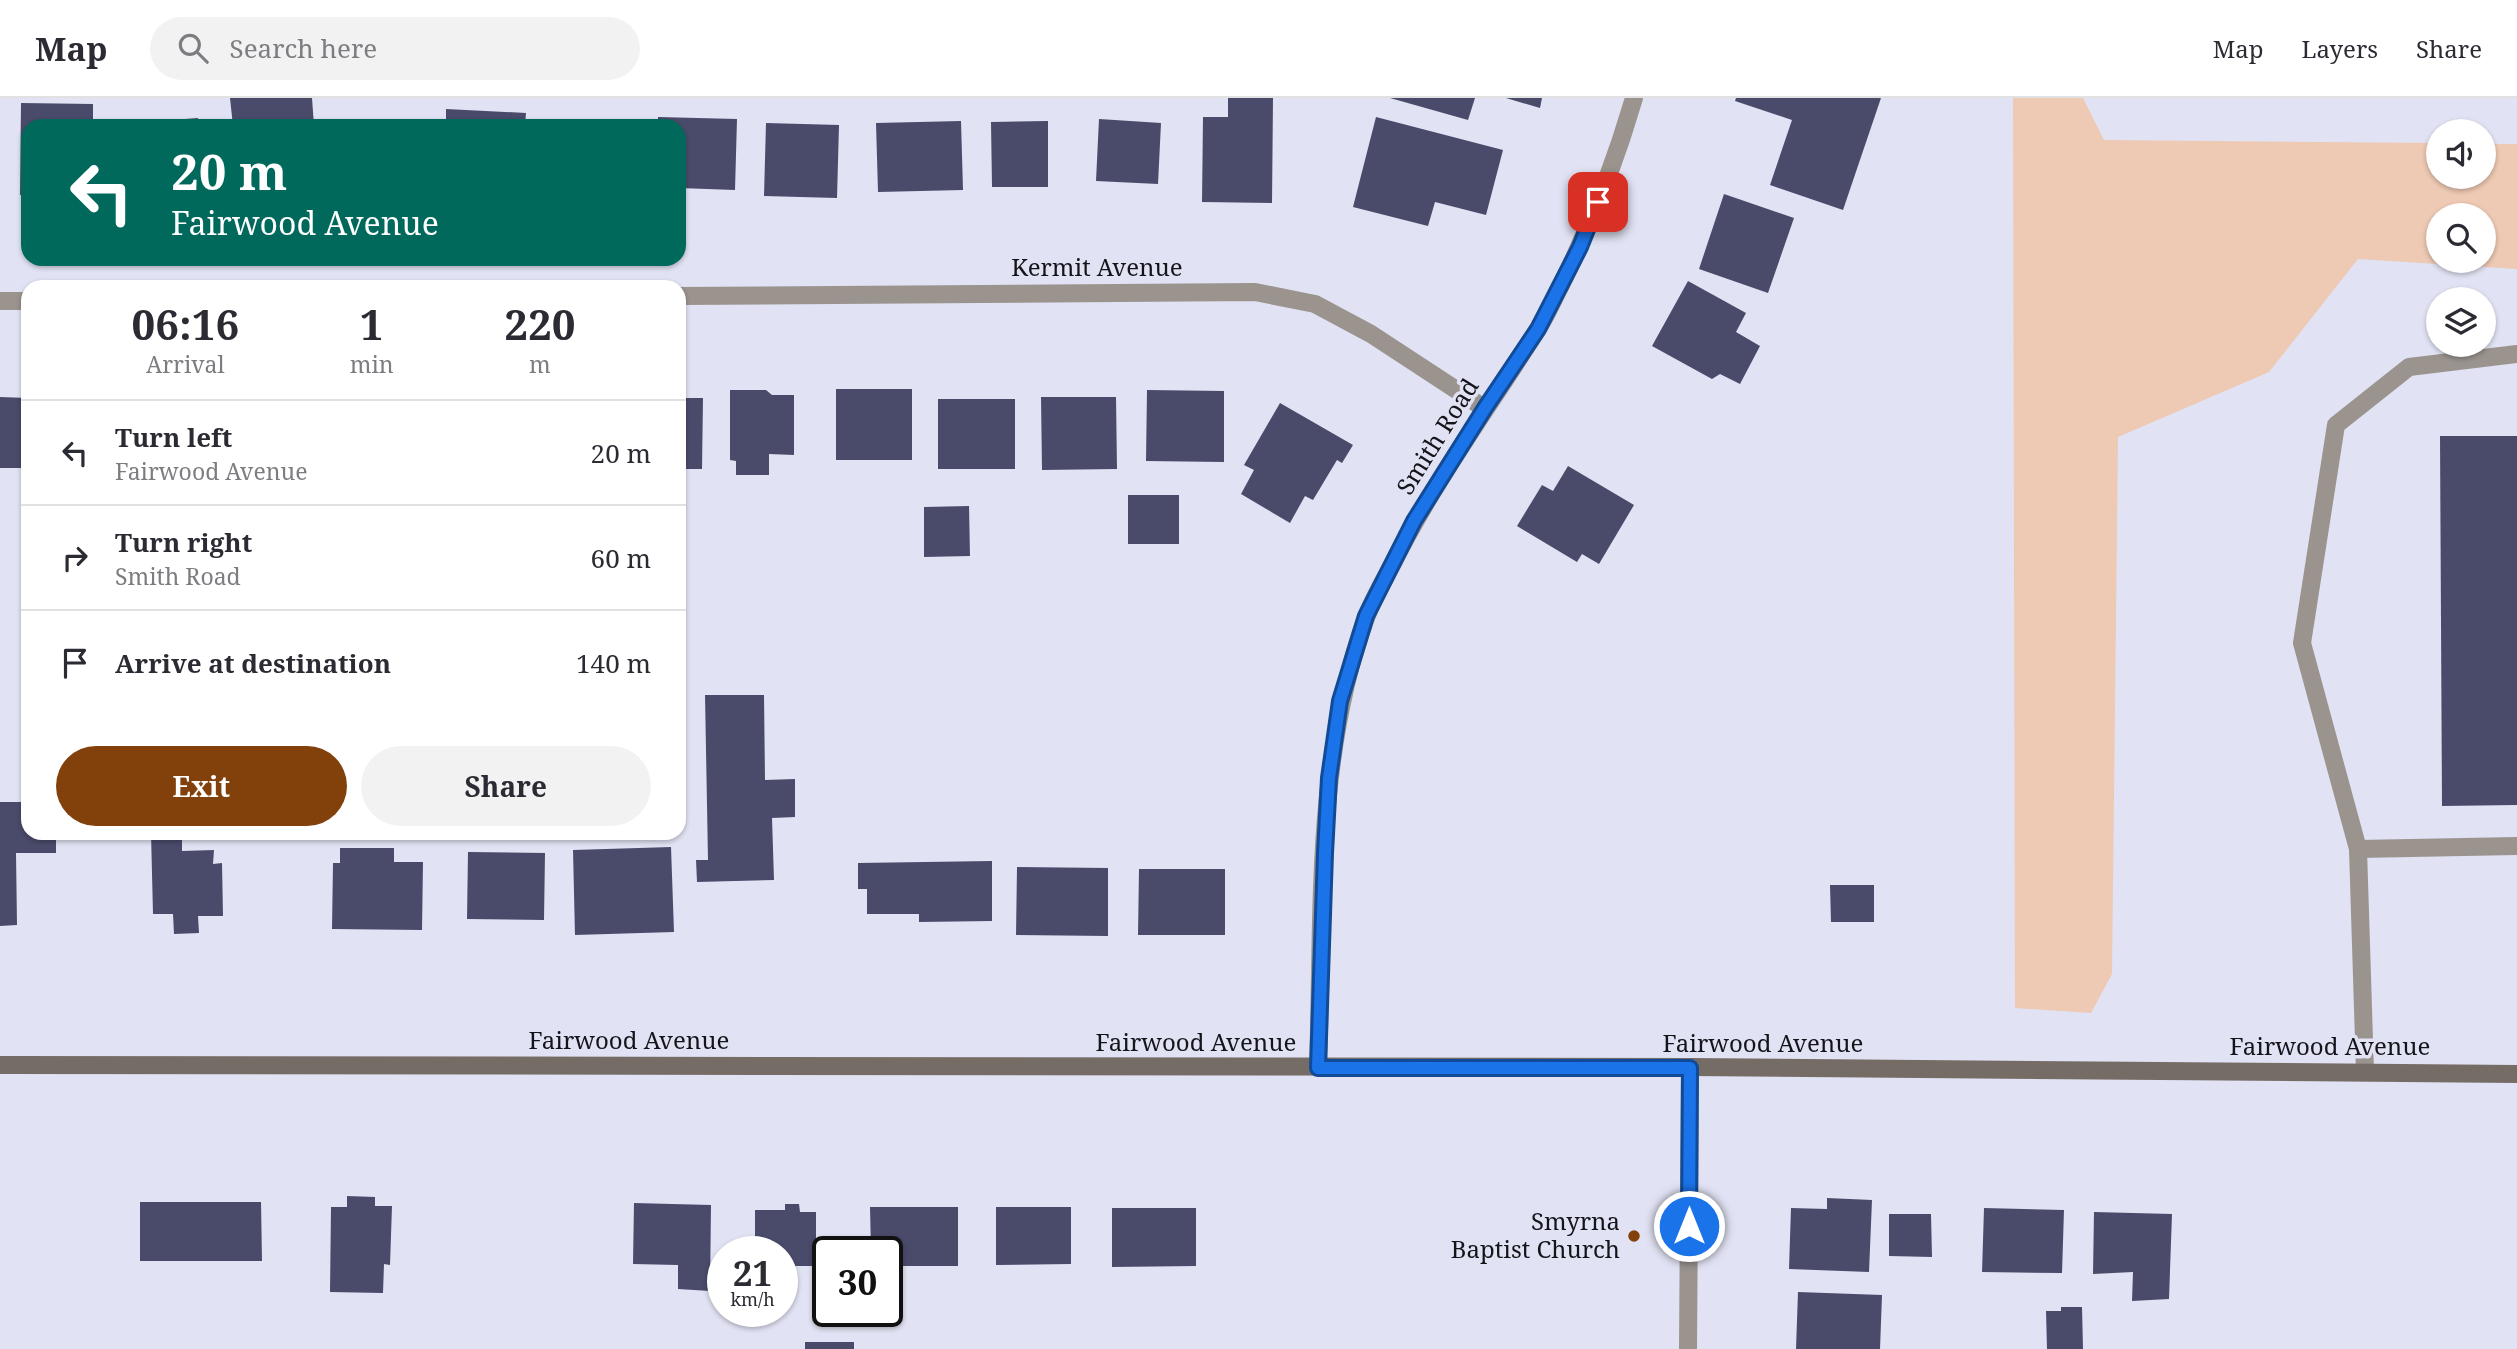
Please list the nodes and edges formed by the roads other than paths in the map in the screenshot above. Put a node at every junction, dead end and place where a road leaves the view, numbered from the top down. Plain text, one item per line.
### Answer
1 (1634, 98) edge
2 (686, 296) edge
3 (0, 301) edge
4 (21, 301) edge
5 (2517, 354) edge
6 (1485, 408) junction
7 (2517, 846) edge
8 (2358, 849) junction
9 (0, 1065) edge
10 (1318, 1068) junction
11 (1690, 1068) junction
12 (2365, 1072) junction
13 (2517, 1074) edge
14 (1688, 1349) edge

1 - 6 street, Smith Road
2 - 6 street, Kermit Avenue
3 - 4 street
5 - 8 street
6 - 10 street, Smith Road
7 - 8 street
8 - 12 street
9 - 10 street, Fairwood Avenue
10 - 11 street, Fairwood Avenue
11 - 12 street, Fairwood Avenue
11 - 14 street
12 - 13 street, Fairwood Avenue

